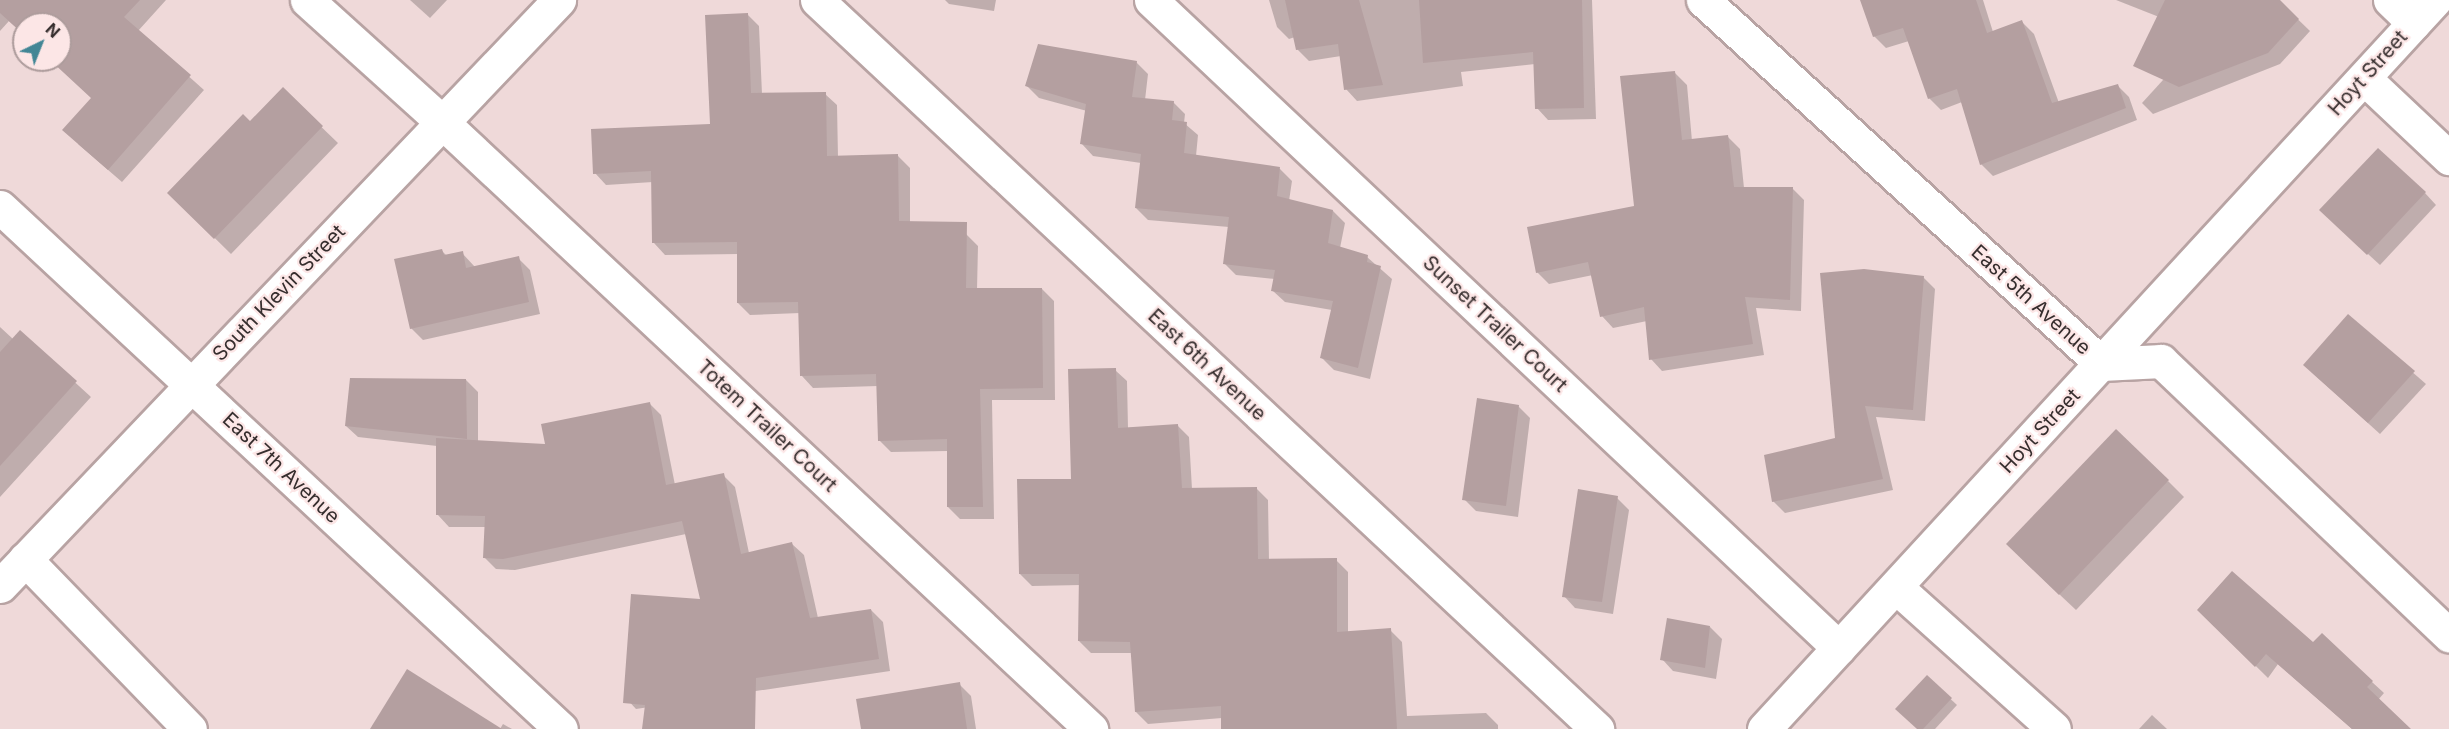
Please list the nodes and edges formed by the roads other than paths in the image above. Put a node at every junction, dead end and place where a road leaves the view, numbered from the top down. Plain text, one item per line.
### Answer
1 (307, 0) edge
2 (559, 0) edge
3 (817, 0) edge
4 (1151, 0) edge
5 (1703, 0) edge
6 (2390, 0) edge
7 (2425, 11) edge
8 (2364, 78) junction
9 (442, 122) junction
10 (2449, 159) edge
11 (0, 207) edge
12 (2102, 364) junction
13 (192, 384) junction
14 (25, 559) junction
15 (0, 586) edge
16 (1896, 587) junction
17 (2449, 635) edge
18 (1839, 648) junction
19 (190, 729) edge
20 (561, 729) edge
21 (1091, 729) edge
22 (1597, 729) edge
23 (1764, 729) edge
24 (2054, 729) edge

1 - 9 street, Totem Trailer Court
2 - 9 street, South Klevin Street
3 - 22 street, East 6th Avenue
4 - 18 street, Sunset Trailer Court
5 - 12 street, East 5th Avenue
6 - 7 street
7 - 8 street, Hoyt Street
8 - 10 street
8 - 12 street, Hoyt Street
9 - 13 street, South Klevin Street
9 - 21 street, Totem Trailer Court
11 - 13 street, East 7th Avenue
12 - 16 street, Hoyt Street
12 - 17 street, East 5th Avenue
13 - 14 street, South Klevin Street
13 - 20 street, East 7th Avenue
14 - 15 street, South Klevin Street
14 - 19 street
16 - 18 street, Hoyt Street
16 - 24 street
18 - 23 street, Hoyt Street

